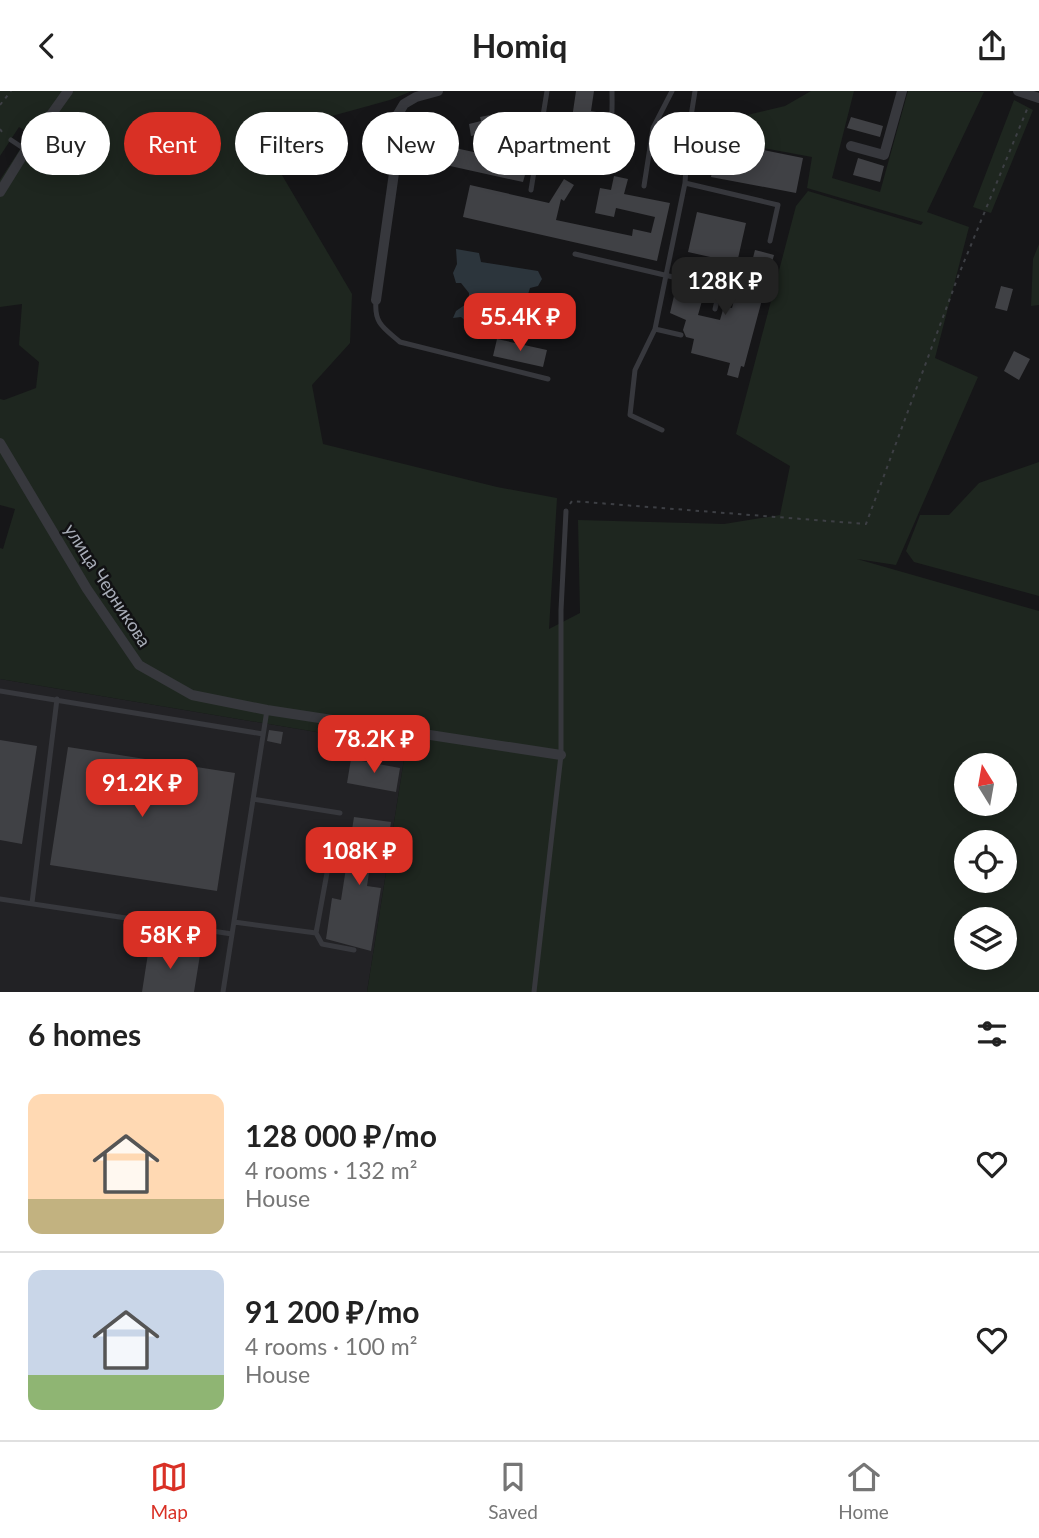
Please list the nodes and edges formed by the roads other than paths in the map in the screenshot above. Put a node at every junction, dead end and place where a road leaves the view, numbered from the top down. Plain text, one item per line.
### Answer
1 (68, 91) edge
2 (438, 91) edge
3 (548, 91) edge
4 (612, 91) edge
5 (672, 91) edge
6 (695, 91) edge
7 (902, 91) edge
8 (1018, 91) edge
9 (1036, 97) edge
10 (53, 112) edge
11 (544, 112) edge
12 (612, 112) edge
13 (10, 140) dead end
14 (851, 146) dead end
15 (21, 147) edge
16 (21, 158) edge
17 (534, 175) edge
18 (685, 183) junction
19 (644, 186) dead end
20 (531, 190) dead end
21 (0, 192) edge
22 (770, 241) dead end
23 (575, 254) dead end
24 (667, 275) junction
25 (376, 300) joint
26 (715, 309) dead end
27 (655, 328) junction
28 (681, 335) dead end
29 (548, 379) dead end
30 (662, 430) dead end
31 (0, 443) edge
32 (566, 511) road end
33 (0, 691) edge
34 (57, 699) junction
35 (267, 710) junction
36 (263, 734) junction
37 (561, 755) junction
38 (253, 799) junction
39 (340, 813) dead end
40 (347, 835) dead end
41 (0, 899) edge
42 (32, 903) junction
43 (234, 922) junction
44 (316, 933) junction
45 (232, 934) junction
46 (354, 950) dead end
47 (223, 992) edge
48 (534, 992) edge

1 - 10 street
2 - 25 street
3 - 11 lane
4 - 12 lane
5 - 19 lane
6 - 18 lane
7 - 14 street
8 - 9 street
13 - 15 lane
16 - 21 street
17 - 20 lane
18 - 22 lane
18 - 24 lane
23 - 24 lane
24 - 26 lane
24 - 27 lane
25 - 29 lane
27 - 28 lane
27 - 30 lane
31 - 35 street, улица Черникова
32 - 37 lane
33 - 34 lane
34 - 36 lane
34 - 42 lane
35 - 36 lane
35 - 37 street, улица Черникова
36 - 38 lane
37 - 48 lane
38 - 39 lane
38 - 43 lane
40 - 44 lane
41 - 42 lane
42 - 45 lane
43 - 44 lane
43 - 45 lane
44 - 46 lane
45 - 47 lane

